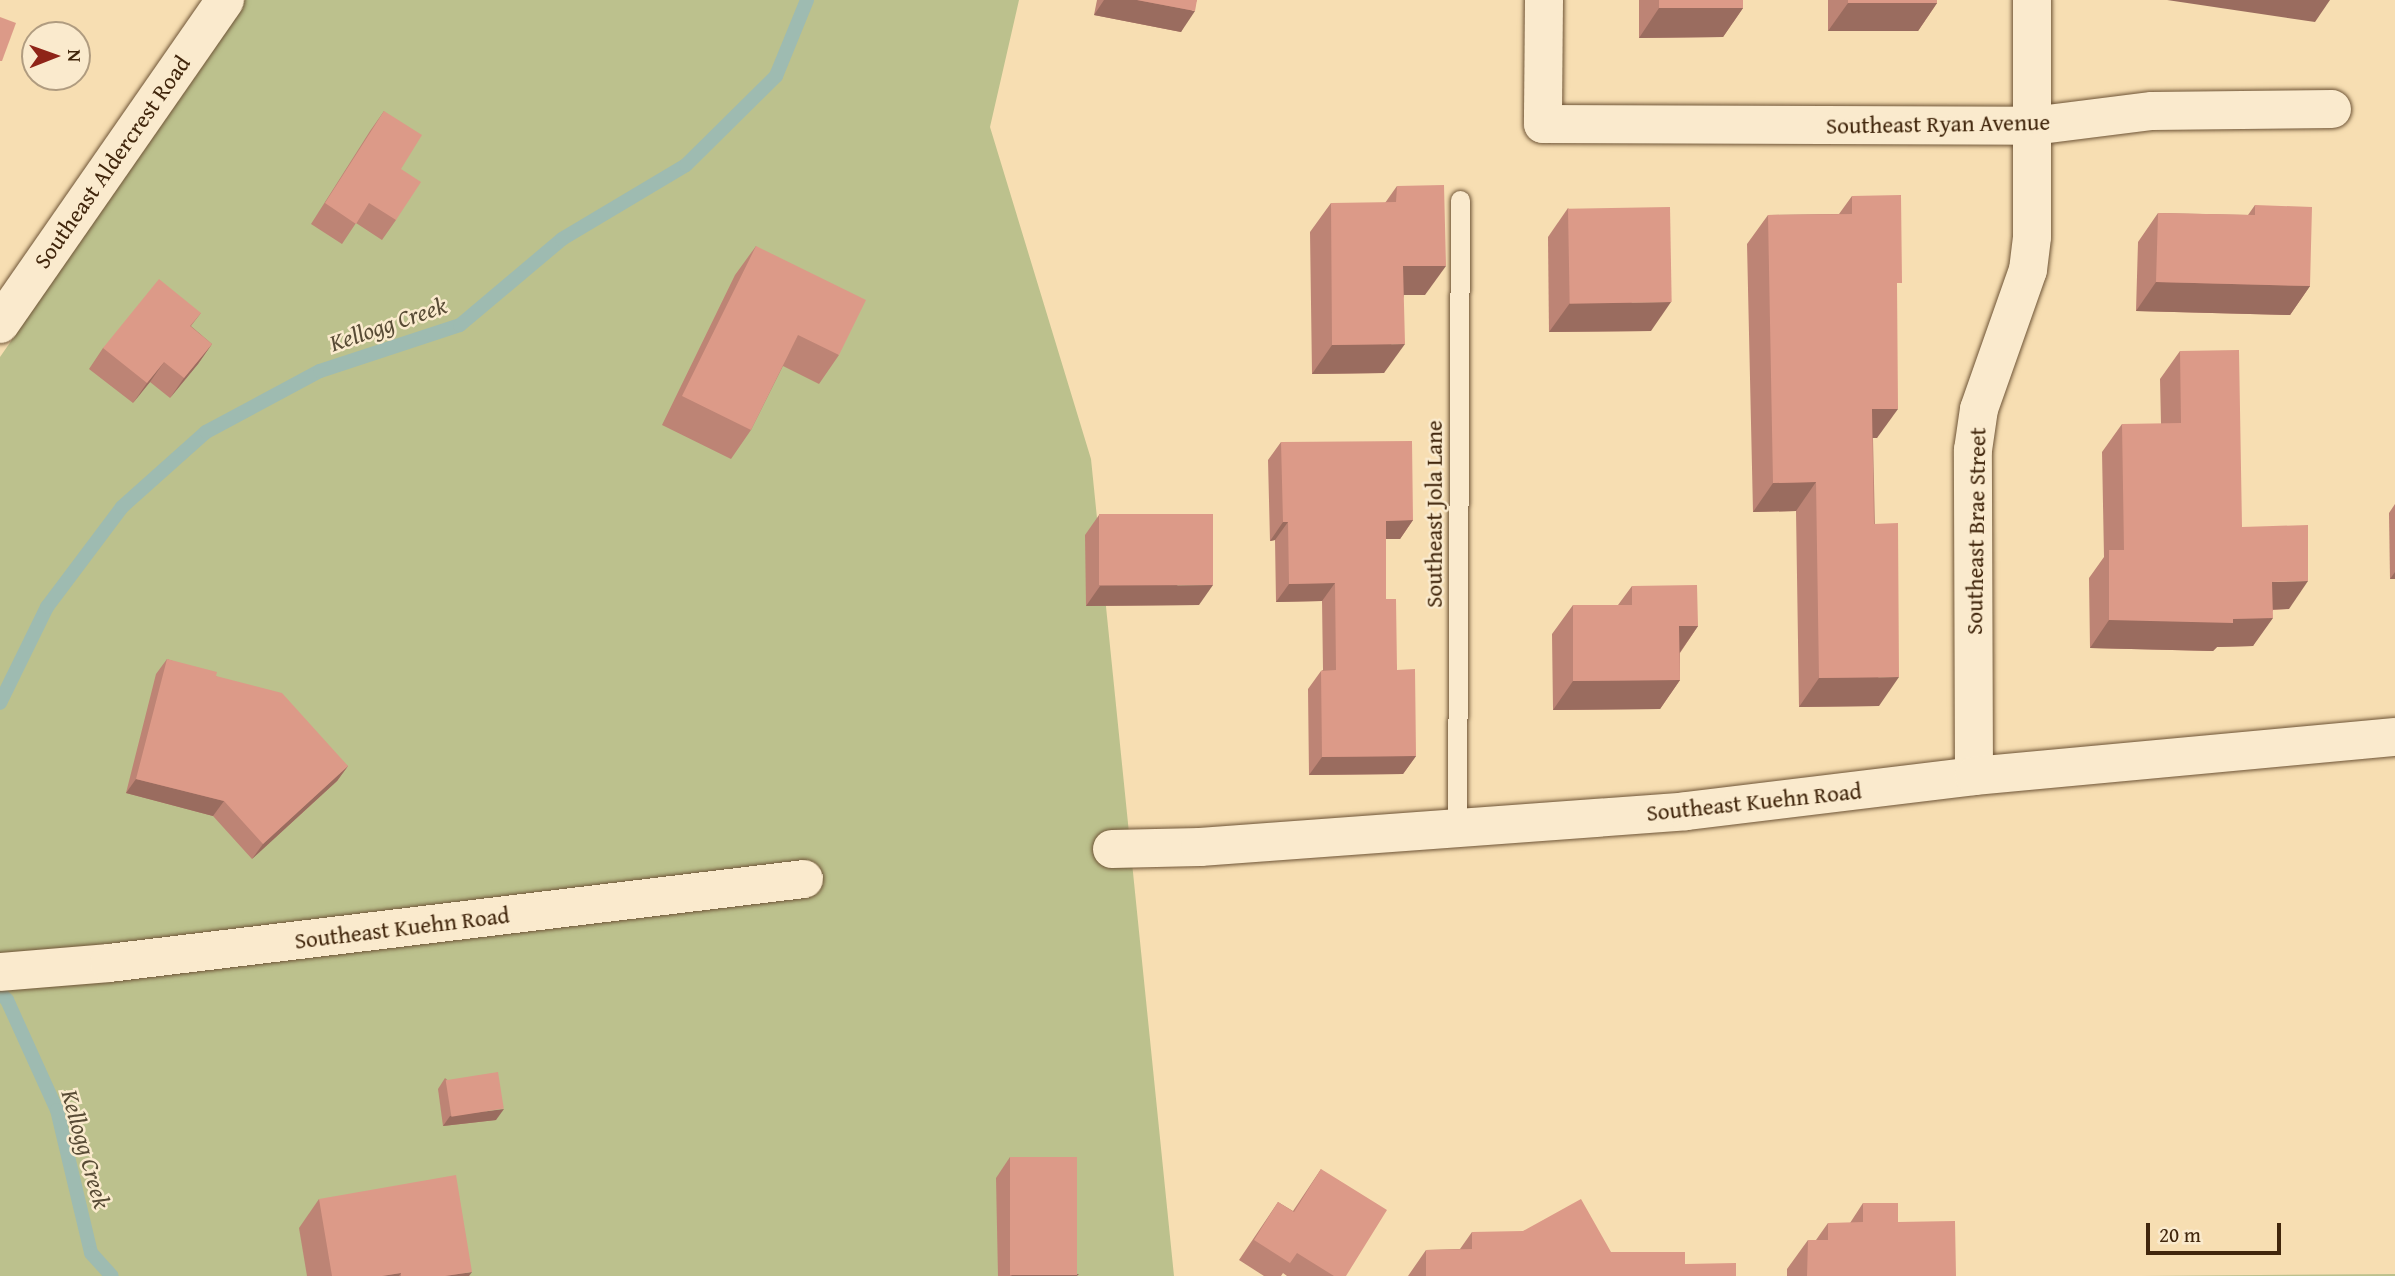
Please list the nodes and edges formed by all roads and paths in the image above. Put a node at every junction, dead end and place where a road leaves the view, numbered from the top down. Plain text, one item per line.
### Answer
1 (225, 0) edge
2 (1544, 0) edge
3 (2032, 0) edge
4 (2332, 109) dead end
5 (2033, 126) junction
6 (1460, 200) dead end
7 (0, 324) edge
8 (2395, 737) edge
9 (1974, 776) junction
10 (1457, 828) junction
11 (1112, 849) dead end
12 (804, 879) dead end
13 (0, 972) edge

1 - 7 street, Southeast Aldercrest Road
2 - 5 street, Southeast Ryan Avenue
3 - 5 street, Southeast Brae Street
4 - 5 street, Southeast Ryan Avenue
5 - 9 street, Southeast Brae Street
6 - 10 lane, Southeast Jola Lane
8 - 9 street, Southeast Kuehn Road
9 - 10 street, Southeast Kuehn Road
10 - 11 street, Southeast Kuehn Road
12 - 13 street, Southeast Kuehn Road

